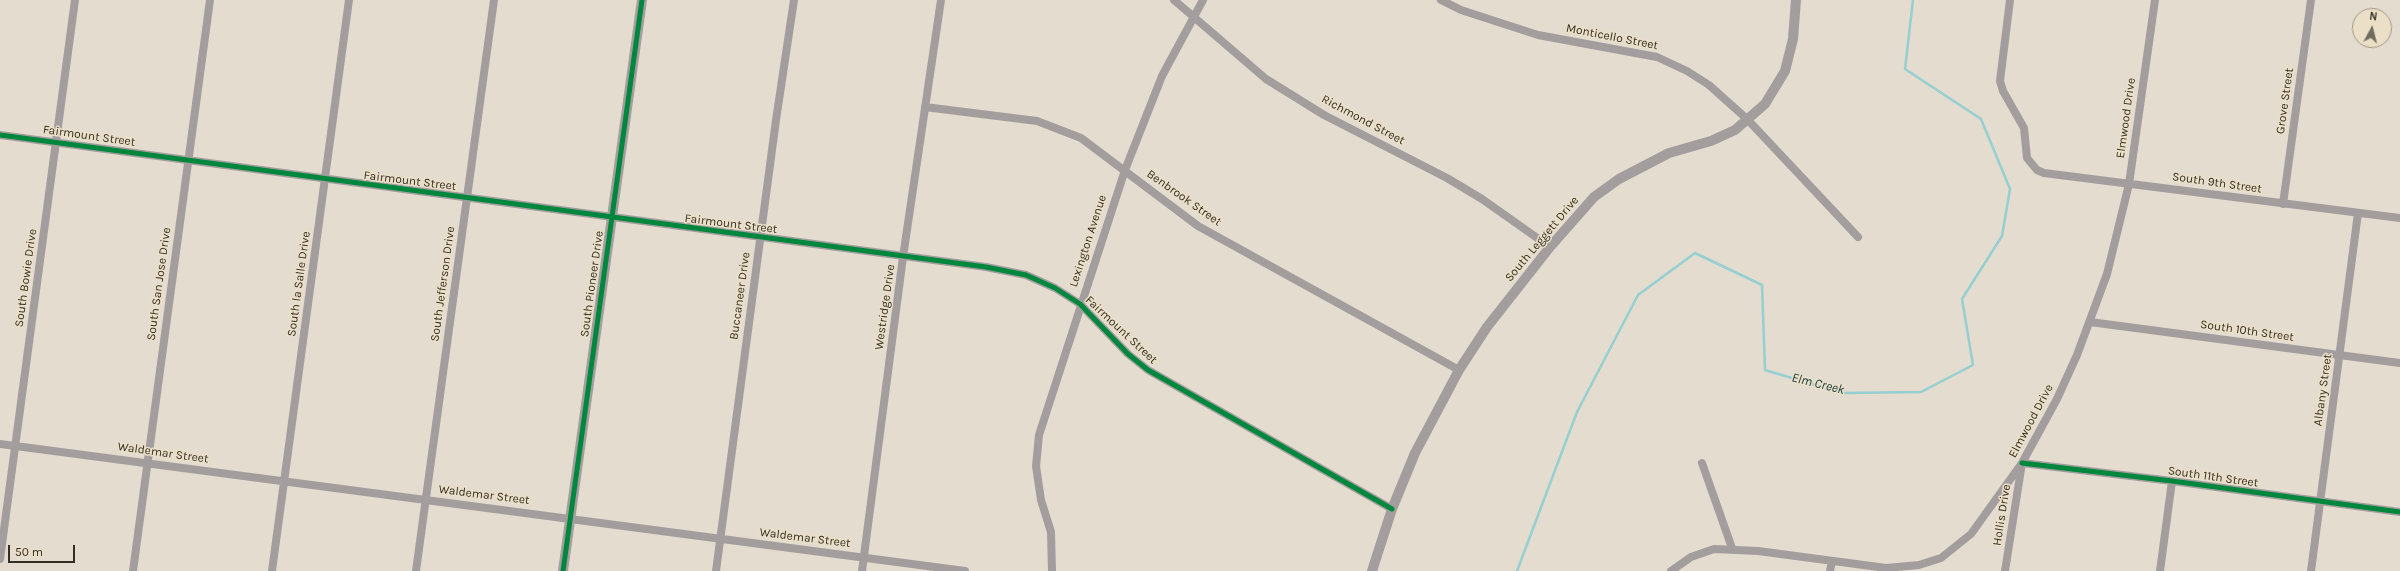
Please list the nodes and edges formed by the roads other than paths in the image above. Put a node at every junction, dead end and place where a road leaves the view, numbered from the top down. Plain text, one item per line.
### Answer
1 (75, 0) edge
2 (210, 0) edge
3 (349, 0) edge
4 (494, 0) edge
5 (642, 0) edge
6 (794, 0) edge
7 (941, 0) edge
8 (1174, 0) edge
9 (1203, 0) edge
10 (1441, 0) edge
11 (1796, 0) edge
12 (2010, 0) edge
13 (2155, 0) edge
14 (2311, 0) edge
15 (1194, 16) junction
16 (925, 107) junction
17 (1747, 119) junction
18 (0, 135) edge
19 (56, 142) junction
20 (188, 160) junction
21 (1125, 170) junction
22 (325, 180) junction
23 (2129, 184) junction
24 (466, 198) junction
25 (2283, 204) junction
26 (2358, 213) junction
27 (611, 218) junction
28 (2400, 218) edge
29 (760, 237) junction
30 (1858, 237) dead end
31 (1550, 247) junction
32 (904, 257) junction
33 (1080, 304) junction
34 (2090, 322) junction
35 (2340, 356) junction
36 (2400, 363) edge
37 (1459, 370) junction
38 (0, 444) edge
39 (16, 446) junction
40 (148, 462) junction
41 (1702, 463) dead end
42 (2022, 463) junction
43 (2172, 481) junction
44 (285, 482) junction
45 (426, 500) junction
46 (2320, 502) junction
47 (1392, 509) junction
48 (2400, 512) edge
49 (570, 518) junction
50 (720, 539) junction
51 (1732, 548) junction
52 (863, 557) junction
53 (0, 559) edge
54 (1832, 561) junction
55 (1886, 568) junction
56 (133, 571) edge
57 (272, 571) edge
58 (416, 571) edge
59 (563, 571) edge
60 (716, 571) edge
61 (862, 571) edge
62 (964, 571) edge
63 (1052, 571) edge
64 (1372, 571) edge
65 (1672, 571) edge
66 (1830, 571) edge
67 (1909, 571) edge
68 (2005, 571) edge
69 (2160, 571) edge
70 (2311, 571) edge

1 - 19 street, South Bowie Drive
2 - 20 street, South San Jose Drive
3 - 22 street, South la Salle Drive
4 - 24 street, South Jefferson Drive
5 - 27 street, South Pioneer Drive
6 - 29 street, Buccaneer Drive
7 - 16 street, Westridge Drive
8 - 15 street, Richmond Street
9 - 15 street, Lexington Avenue
10 - 17 street, Monticello Street
11 - 17 street, South Leggett Drive
12 - 23 street, South 9th Street
13 - 23 street, Elmwood Drive
14 - 25 street, Grove Street
15 - 21 street, Lexington Avenue
15 - 31 street, Richmond Street
16 - 21 street, Benbrook Street
16 - 32 street, Westridge Drive
17 - 30 street, Monticello Street
17 - 31 street, South Leggett Drive
18 - 19 street, Fairmount Street
19 - 20 street, Fairmount Street
19 - 39 street, South Bowie Drive
20 - 22 street, Fairmount Street
20 - 40 street, South San Jose Drive
21 - 33 street, Lexington Avenue
21 - 37 street, Benbrook Street
22 - 24 street, Fairmount Street
22 - 44 street, South la Salle Drive
23 - 25 street, South 9th Street
23 - 34 street, Elmwood Drive
24 - 27 street, Fairmount Street
24 - 45 street, South Jefferson Drive
25 - 26 street, South 9th Street
26 - 28 street, South 9th Street
26 - 35 street, Albany Street
27 - 29 street, Fairmount Street
27 - 49 street, South Pioneer Drive
29 - 32 street, Fairmount Street
29 - 50 street, Buccaneer Drive
31 - 37 street, South Leggett Drive
32 - 33 street, Fairmount Street
32 - 52 street, Westridge Drive
33 - 47 street, Fairmount Street
33 - 63 street, Lexington Avenue
34 - 35 street, South 10th Street
34 - 42 street, Elmwood Drive
35 - 36 street, South 10th Street
35 - 46 street, Albany Street
37 - 47 street, South Leggett Drive
38 - 39 street, Waldemar Street
39 - 40 street, Waldemar Street
39 - 53 street, South Bowie Drive
40 - 44 street, Waldemar Street
40 - 56 street, South San Jose Drive
41 - 51 street
42 - 43 street, South 11th Street
42 - 55 street, Elmwood Drive
42 - 68 street, Hollis Drive
43 - 46 street, South 11th Street
43 - 69 street
44 - 45 street, Waldemar Street
44 - 57 street, South la Salle Drive
45 - 49 street, Waldemar Street
45 - 58 street, South Jefferson Drive
46 - 48 street, South 11th Street
46 - 70 street, Albany Street
47 - 64 street, South Leggett Drive
49 - 50 street, Waldemar Street
49 - 59 street, South Pioneer Drive
50 - 52 street, Waldemar Street
50 - 60 street, Buccaneer Drive
51 - 54 street, Elmwood Drive
51 - 65 street, Elmwood Drive
52 - 61 street, Westridge Drive
52 - 62 street, Waldemar Street
54 - 55 street, Elmwood Drive
54 - 66 street
55 - 67 street

